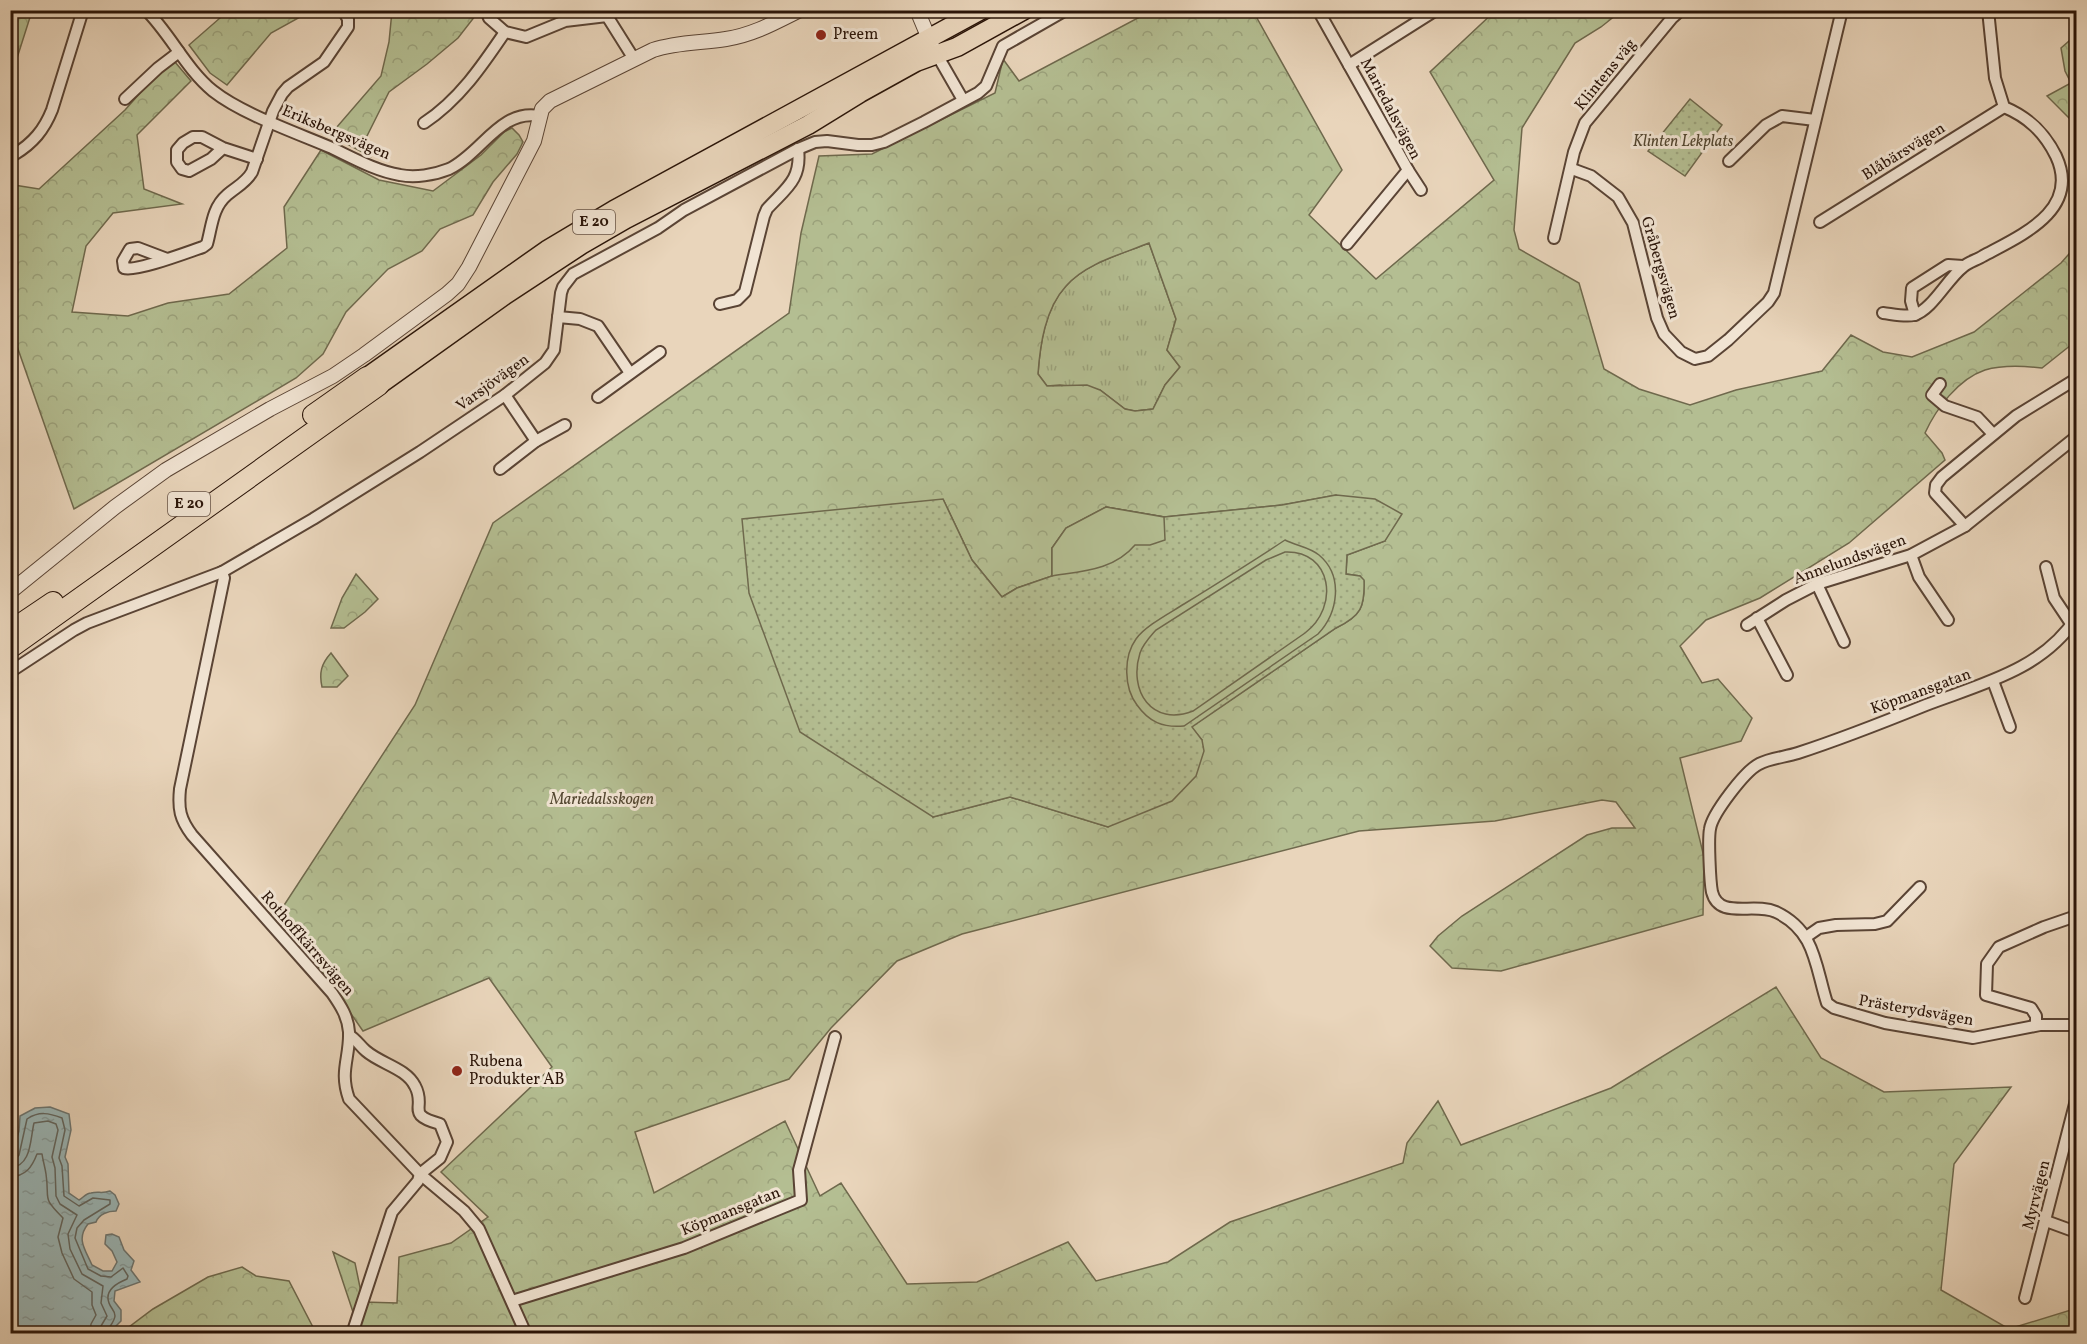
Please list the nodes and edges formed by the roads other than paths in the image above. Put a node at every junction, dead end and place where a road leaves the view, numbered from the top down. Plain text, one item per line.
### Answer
1 (83, 10) edge
2 (146, 10) edge
3 (343, 10) edge
4 (486, 10) edge
5 (800, 10) edge
6 (916, 10) edge
7 (981, 10) edge
8 (1024, 10) edge
9 (1066, 10) edge
10 (1318, 10) edge
11 (1436, 10) edge
12 (1681, 10) edge
13 (1842, 10) edge
14 (1988, 10) edge
15 (608, 13) edge
16 (505, 32) junction
17 (932, 46) junction
18 (179, 52) junction
19 (634, 59) junction
20 (1349, 65) junction
21 (125, 99) dead end
22 (963, 100) junction
23 (2004, 107) junction
24 (539, 116) junction
25 (1815, 120) junction
26 (270, 121) junction
27 (424, 123) dead end
28 (223, 148) dead end
29 (798, 149) junction
30 (15, 154) dead end
31 (257, 159) junction
32 (1729, 161) dead end
33 (1572, 169) junction
34 (1408, 170) junction
35 (1421, 190) dead end
36 (1820, 222) dead end
37 (1554, 238) dead end
38 (1347, 244) dead end
39 (167, 259) dead end
40 (1963, 266) junction
41 (720, 304) dead end
42 (1883, 313) dead end
43 (1915, 315) junction
44 (558, 317) junction
45 (660, 352) dead end
46 (630, 373) junction
47 (2076, 379) edge
48 (373, 381) junction
49 (1940, 384) dead end
50 (505, 395) junction
51 (598, 397) dead end
52 (565, 425) dead end
53 (1993, 434) junction
54 (2076, 437) edge
55 (536, 441) junction
56 (500, 469) dead end
57 (1965, 526) junction
58 (1911, 555) junction
59 (2046, 567) dead end
60 (222, 572) junction
61 (1817, 584) junction
62 (10, 592) edge
63 (1757, 618) junction
64 (1948, 620) dead end
65 (2075, 624) edge
66 (1747, 625) dead end
67 (10, 631) edge
68 (1844, 642) dead end
69 (10, 648) edge
70 (10, 672) edge
71 (1787, 675) dead end
72 (1994, 681) junction
73 (2010, 727) dead end
74 (1758, 765) joint
75 (1920, 887) dead end
76 (2076, 916) edge
77 (1806, 937) junction
78 (2036, 1025) junction
79 (2076, 1025) edge
80 (349, 1035) junction
81 (835, 1037) dead end
82 (2076, 1100) edge
83 (420, 1174) junction
84 (2046, 1221) junction
85 (2076, 1232) edge
86 (2025, 1298) dead end
87 (512, 1301) junction
88 (352, 1334) edge
89 (526, 1334) edge

1 - 30 street
2 - 18 street, Eriksbergsvägen
3 - 26 street
4 - 16 street
5 - 19 street
6 - 17 street
7 - 17 highway, E 20
8 - 17 highway, E 20
9 - 22 street, Varsjövägen
10 - 20 street, Mariedalsvägen
11 - 20 street
12 - 33 street, Klintens väg
13 - 25 street, Gråbergsvägen
14 - 23 street
15 - 16 street
15 - 19 street
16 - 27 street
17 - 22 street
17 - 48 highway, E 20
18 - 21 street
18 - 26 street, Eriksbergsvägen
19 - 24 street
20 - 34 street, Mariedalsvägen
22 - 29 street, Varsjövägen
23 - 36 street, Blåbärsvägen
23 - 40 street
24 - 26 street, Eriksbergsvägen
24 - 62 street
25 - 32 street
25 - 33 street, Gråbergsvägen
26 - 31 street
28 - 31 street
29 - 41 street
29 - 44 street, Varsjövägen
31 - 39 street
33 - 37 street, Klintens väg
34 - 35 street
34 - 38 street, Mariedalsvägen
40 - 43 street
40 - 43 street
42 - 43 street
44 - 46 street
44 - 50 street, Varsjövägen
45 - 46 street
46 - 51 street
47 - 53 street
48 - 67 highway, E 20
48 - 69 highway, E 20
49 - 53 street
50 - 55 street
50 - 60 street, Varsjövägen
52 - 55 street
53 - 57 street
54 - 57 street, Annelundsvägen
55 - 56 street
57 - 58 street, Annelundsvägen
58 - 61 street, Annelundsvägen
58 - 64 street
59 - 65 street
60 - 70 street, Varsjövägen
60 - 80 street, Rothoffkärrsvägen
61 - 63 street, Annelundsvägen
61 - 68 street
63 - 66 street, Annelundsvägen
63 - 71 street
65 - 72 street, Köpmansgatan
72 - 73 street
72 - 74 street, Köpmansgatan
74 - 77 street, Prästerydsvägen
75 - 77 street
76 - 78 street
77 - 78 street, Prästerydsvägen
78 - 79 street, Prästerydsvägen
80 - 83 street, Rothoffkärrsvägen
80 - 83 street
81 - 87 street, Köpmansgatan
82 - 84 street, Myrvägen
83 - 87 street, Rothoffkärrsvägen
83 - 88 street
84 - 85 street
84 - 86 street, Myrvägen
87 - 89 street, Rothoffkärrsvägen

